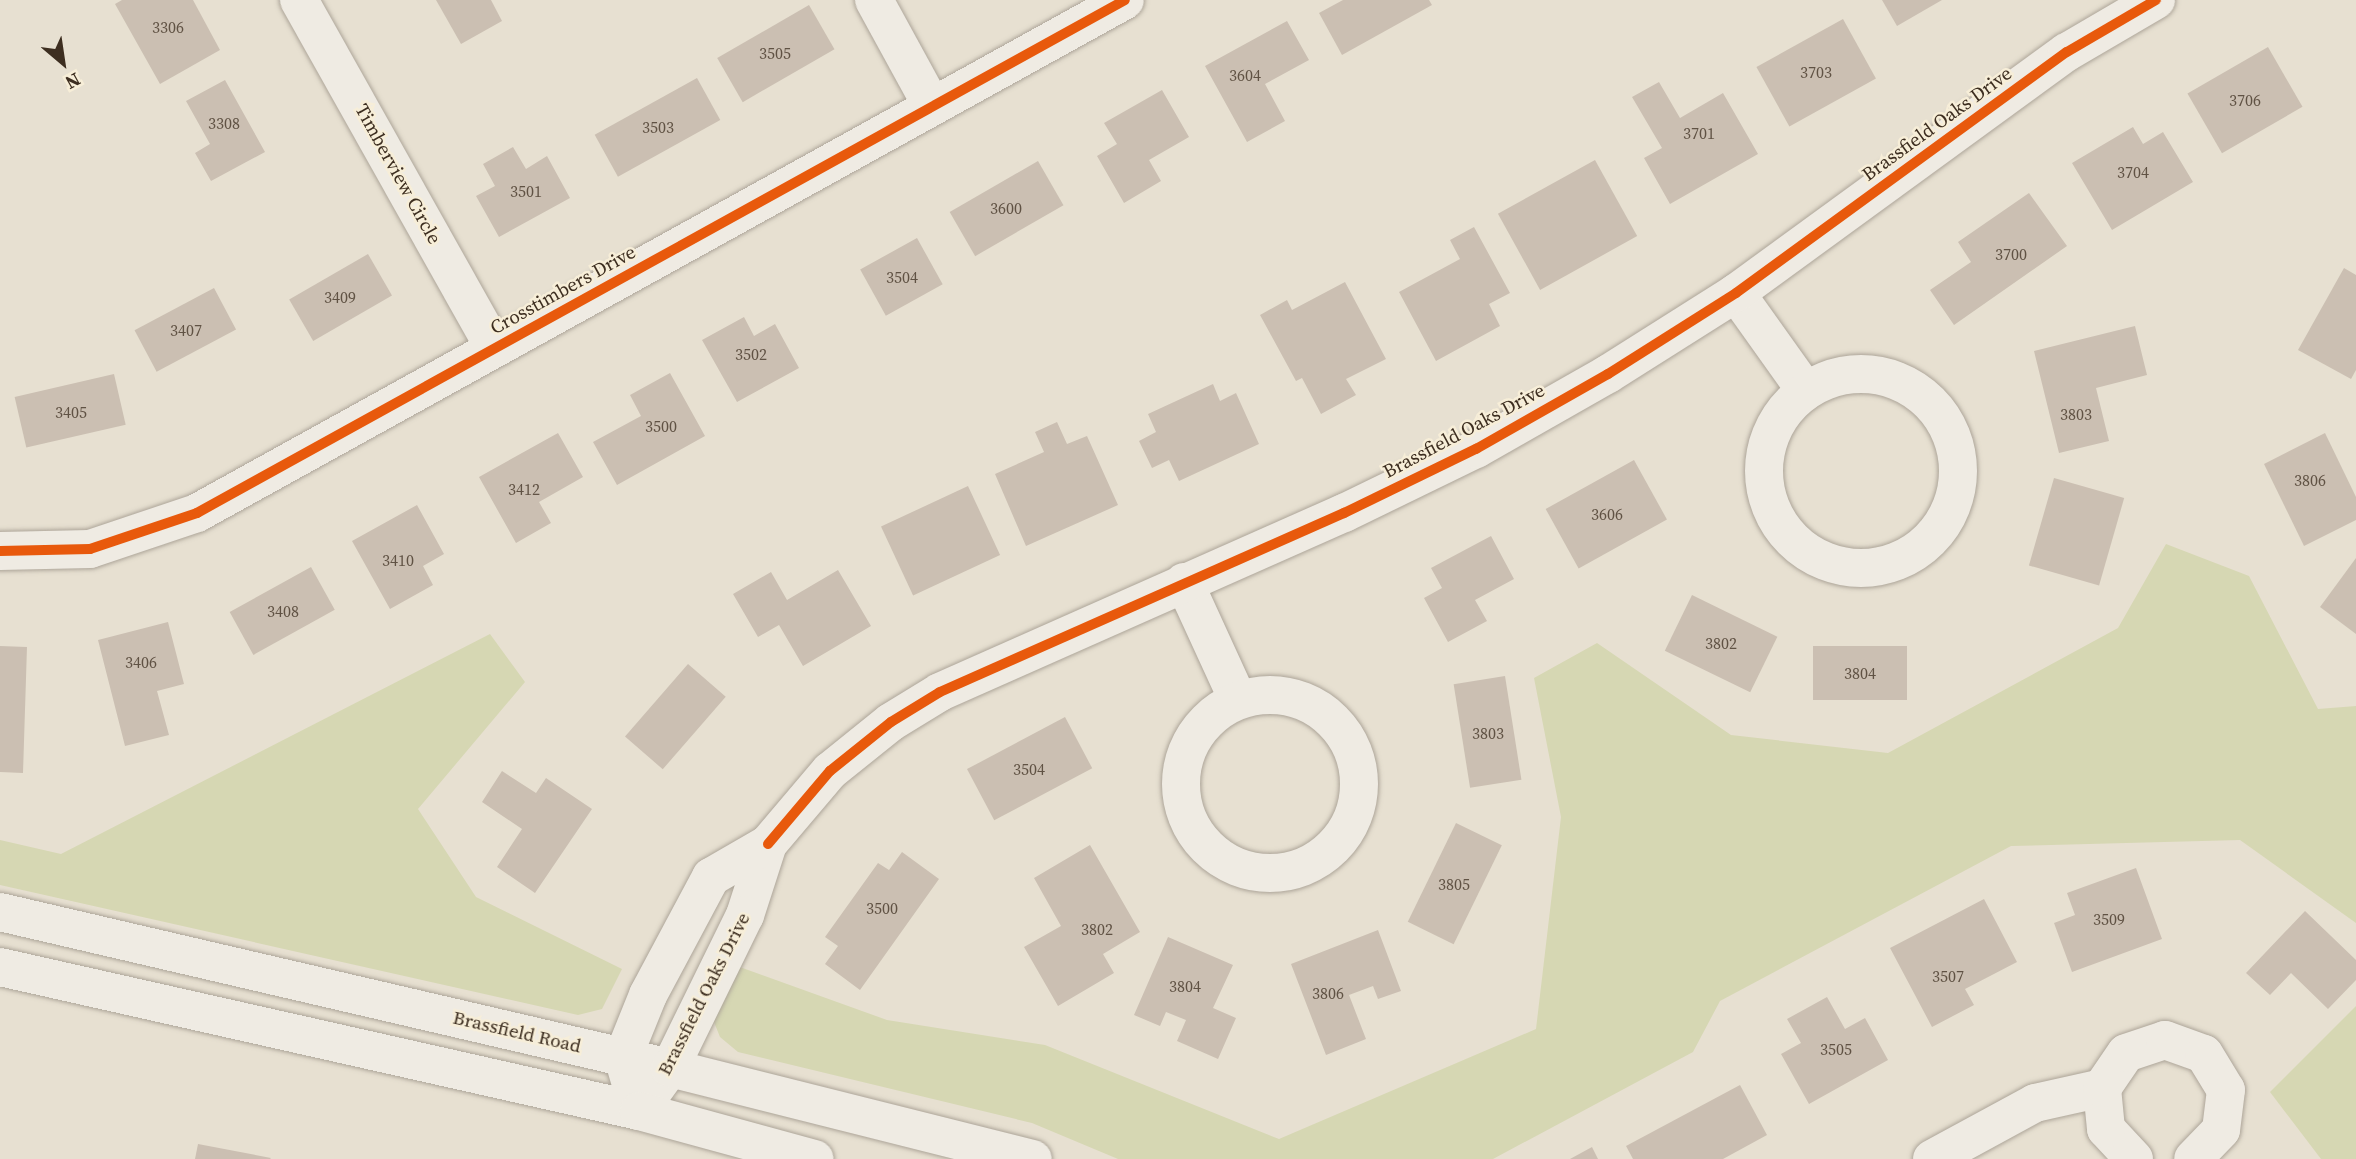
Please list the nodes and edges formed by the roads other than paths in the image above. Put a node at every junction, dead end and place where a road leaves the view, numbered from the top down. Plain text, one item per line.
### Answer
1 (299, 0) edge
2 (874, 0) edge
3 (1125, 0) edge
4 (2156, 0) edge
5 (933, 106) junction
6 (1736, 293) junction
7 (494, 348) junction
8 (1806, 391) junction
9 (0, 551) edge
10 (1184, 582) junction
11 (1238, 700) junction
12 (768, 844) junction
13 (0, 912) edge
14 (0, 967) edge
15 (623, 1057) junction
16 (670, 1068) junction
17 (2102, 1088) junction
18 (639, 1111) junction
19 (815, 1159) edge
20 (1033, 1159) edge
21 (1932, 1159) edge
22 (2134, 1159) edge
23 (2193, 1159) edge

1 - 7 street, Timberview Circle
2 - 5 street
3 - 5 street, Crosstimbers Drive
4 - 6 street, Brassfield Oaks Drive
5 - 7 street, Crosstimbers Drive
6 - 8 street
6 - 10 street, Brassfield Oaks Drive
7 - 9 street, Crosstimbers Drive
8 - 8 street
10 - 11 street
10 - 12 street, Brassfield Oaks Drive
11 - 11 street
12 - 15 street, Brassfield Oaks Drive
12 - 16 street, Brassfield Oaks Drive
13 - 15 street, Brassfield Road
14 - 18 street
15 - 16 street, Brassfield Road
15 - 18 street, Brassfield Oaks Drive
16 - 18 street, Brassfield Oaks Drive
16 - 20 street, Brassfield Road
17 - 21 street
17 - 22 street
17 - 23 street
18 - 19 street

